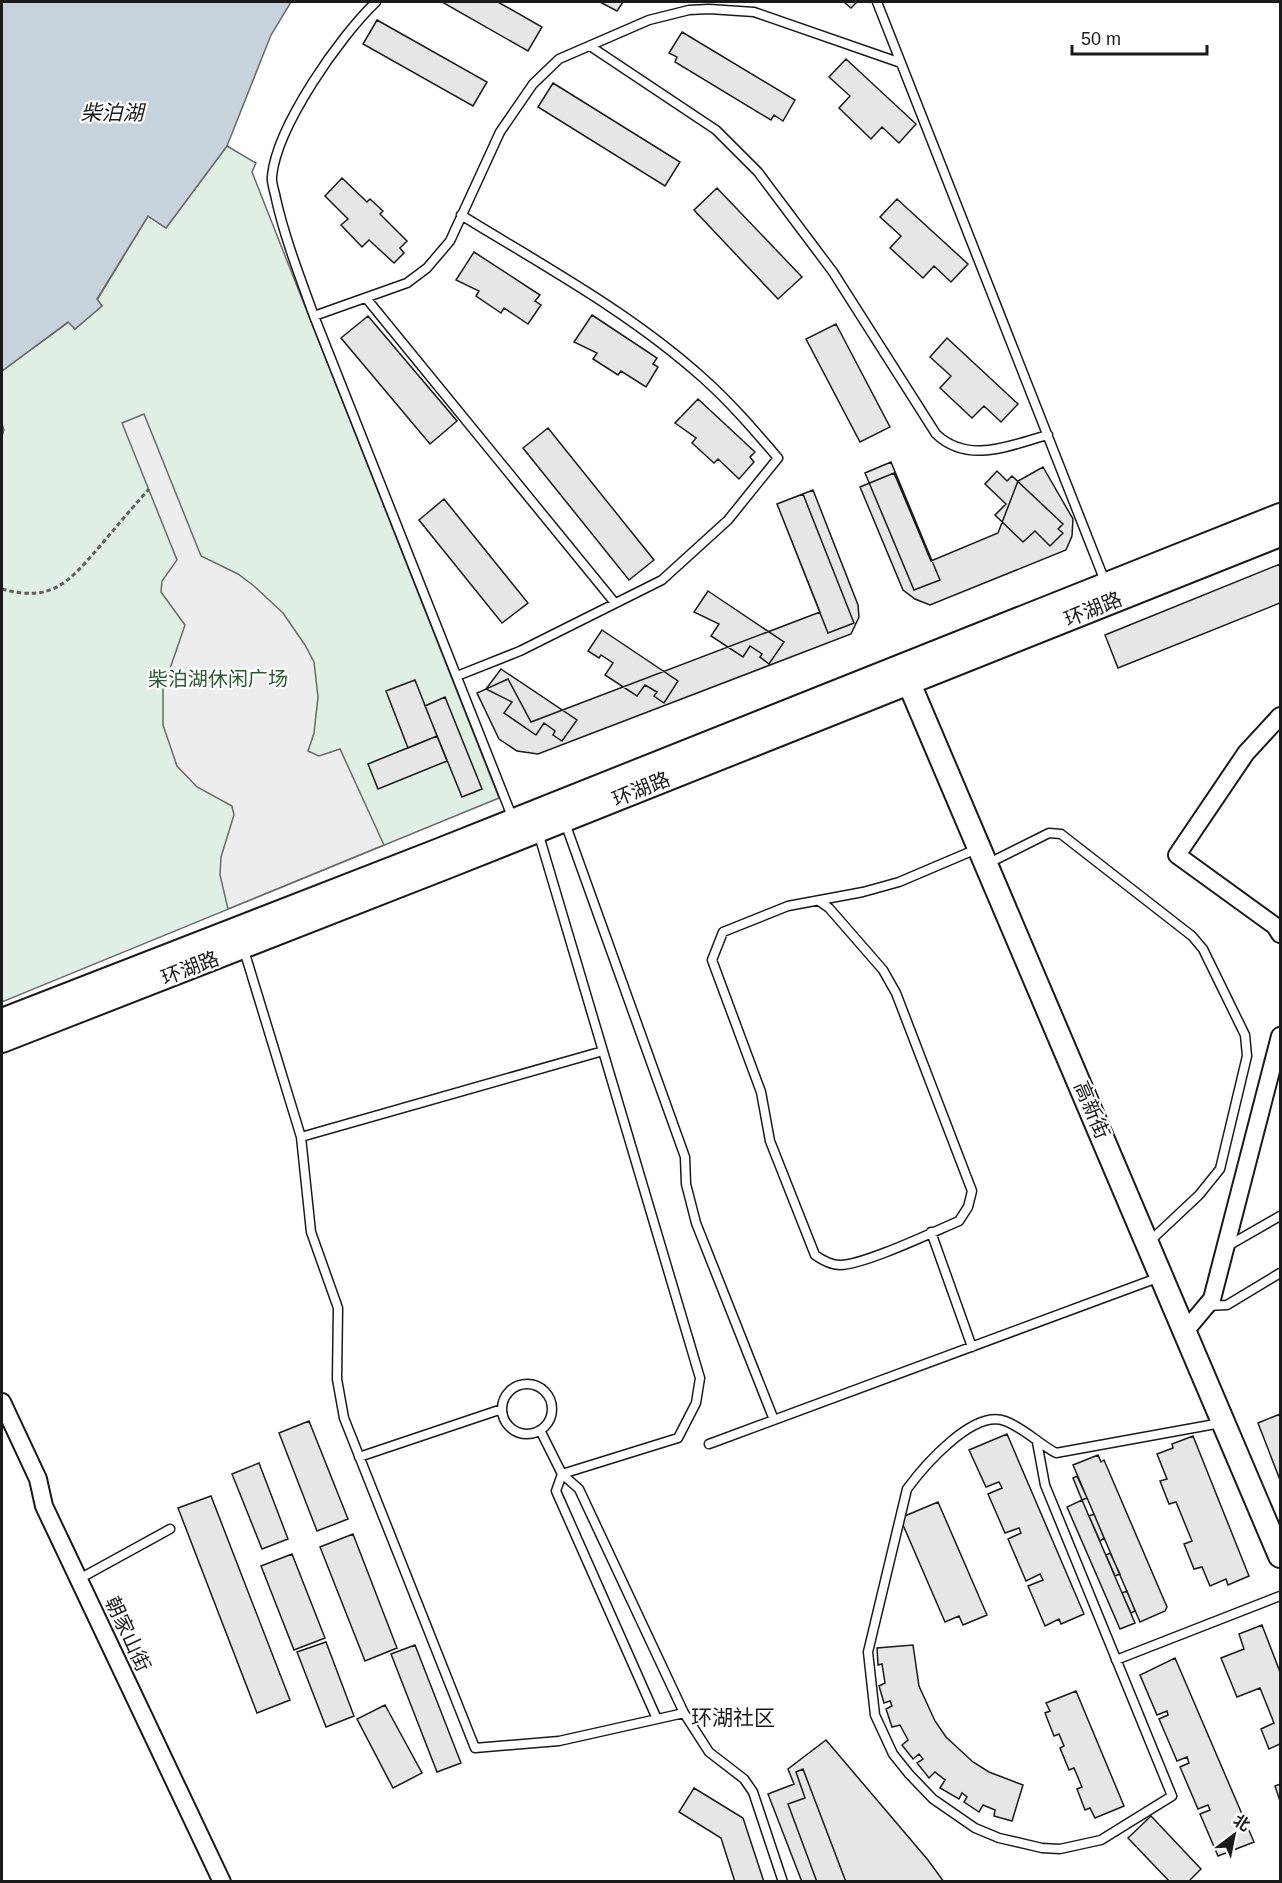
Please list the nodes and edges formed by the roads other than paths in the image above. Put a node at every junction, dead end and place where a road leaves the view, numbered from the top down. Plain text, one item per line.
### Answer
1 (376, 2) edge
2 (877, 2) edge
3 (733, 5) edge
4 (590, 46) junction
5 (901, 63) junction
6 (461, 215) junction
7 (366, 297) junction
8 (315, 316) junction
9 (1048, 435) junction
10 (1281, 515) edge
11 (1281, 535) edge
12 (1106, 584) junction
13 (615, 603) junction
14 (905, 674) junction
15 (457, 676) junction
16 (1281, 716) edge
17 (564, 820) junction
18 (528, 821) junction
19 (983, 856) junction
20 (819, 901) junction
21 (1281, 934) edge
22 (243, 947) junction
23 (2, 1020) edge
24 (1281, 1036) edge
25 (2, 1041) edge
26 (603, 1051) junction
27 (301, 1137) junction
28 (1281, 1216) edge
29 (931, 1233) junction
30 (1149, 1242) junction
31 (1225, 1247) junction
32 (1281, 1273) edge
33 (1163, 1276) junction
34 (1206, 1306) junction
35 (1186, 1330) junction
36 (972, 1347) junction
37 (2, 1402) edge
38 (502, 1409) junction
39 (774, 1420) junction
40 (1225, 1422) junction
41 (540, 1430) junction
42 (1037, 1442) junction
43 (709, 1444) dead end
44 (359, 1457) junction
45 (562, 1474) junction
46 (170, 1529) dead end
47 (1281, 1556) edge
48 (79, 1579) junction
49 (1281, 1596) edge
50 (1116, 1660) junction
51 (684, 1713) junction
52 (657, 1719) junction
53 (222, 1881) edge
54 (783, 1881) edge

1 - 8 lane
2 - 5 lane
3 - 4 lane
3 - 5 lane
4 - 6 lane
4 - 9 lane
5 - 9 lane
6 - 7 lane
6 - 13 lane
7 - 8 lane
7 - 13 lane
8 - 15 lane
9 - 12 lane
10 - 12 street, 环湖路
11 - 14 street, 环湖路
12 - 14 street, 环湖路
13 - 15 lane
14 - 17 street, 环湖路
14 - 18 street, 环湖路
14 - 19 street, 高新街
15 - 18 lane
16 - 21 street
17 - 18 street, 环湖路
17 - 39 lane
18 - 22 street, 环湖路
18 - 23 street, 环湖路
18 - 26 lane
19 - 20 lane
19 - 30 street, 高新街
19 - 30 lane
20 - 29 lane
20 - 29 lane
22 - 25 street, 环湖路
22 - 27 lane
24 - 31 street
26 - 27 lane
26 - 45 lane
27 - 44 lane
28 - 31 lane
29 - 36 lane
30 - 33 street, 高新街
31 - 34 street
32 - 34 lane
33 - 35 street, 高新街
33 - 36 lane
34 - 35 street
35 - 40 street, 高新街
36 - 39 lane
37 - 48 street, 朝家山街
38 - 41 lane
38 - 41 lane
38 - 44 lane
39 - 43 lane
40 - 42 lane
40 - 47 street, 高新街
41 - 45 lane
42 - 50 lane
42 - 50 lane
44 - 52 lane
45 - 51 lane
45 - 52 lane
46 - 48 lane
48 - 53 street, 朝家山街
49 - 50 lane
51 - 52 lane
51 - 54 lane

